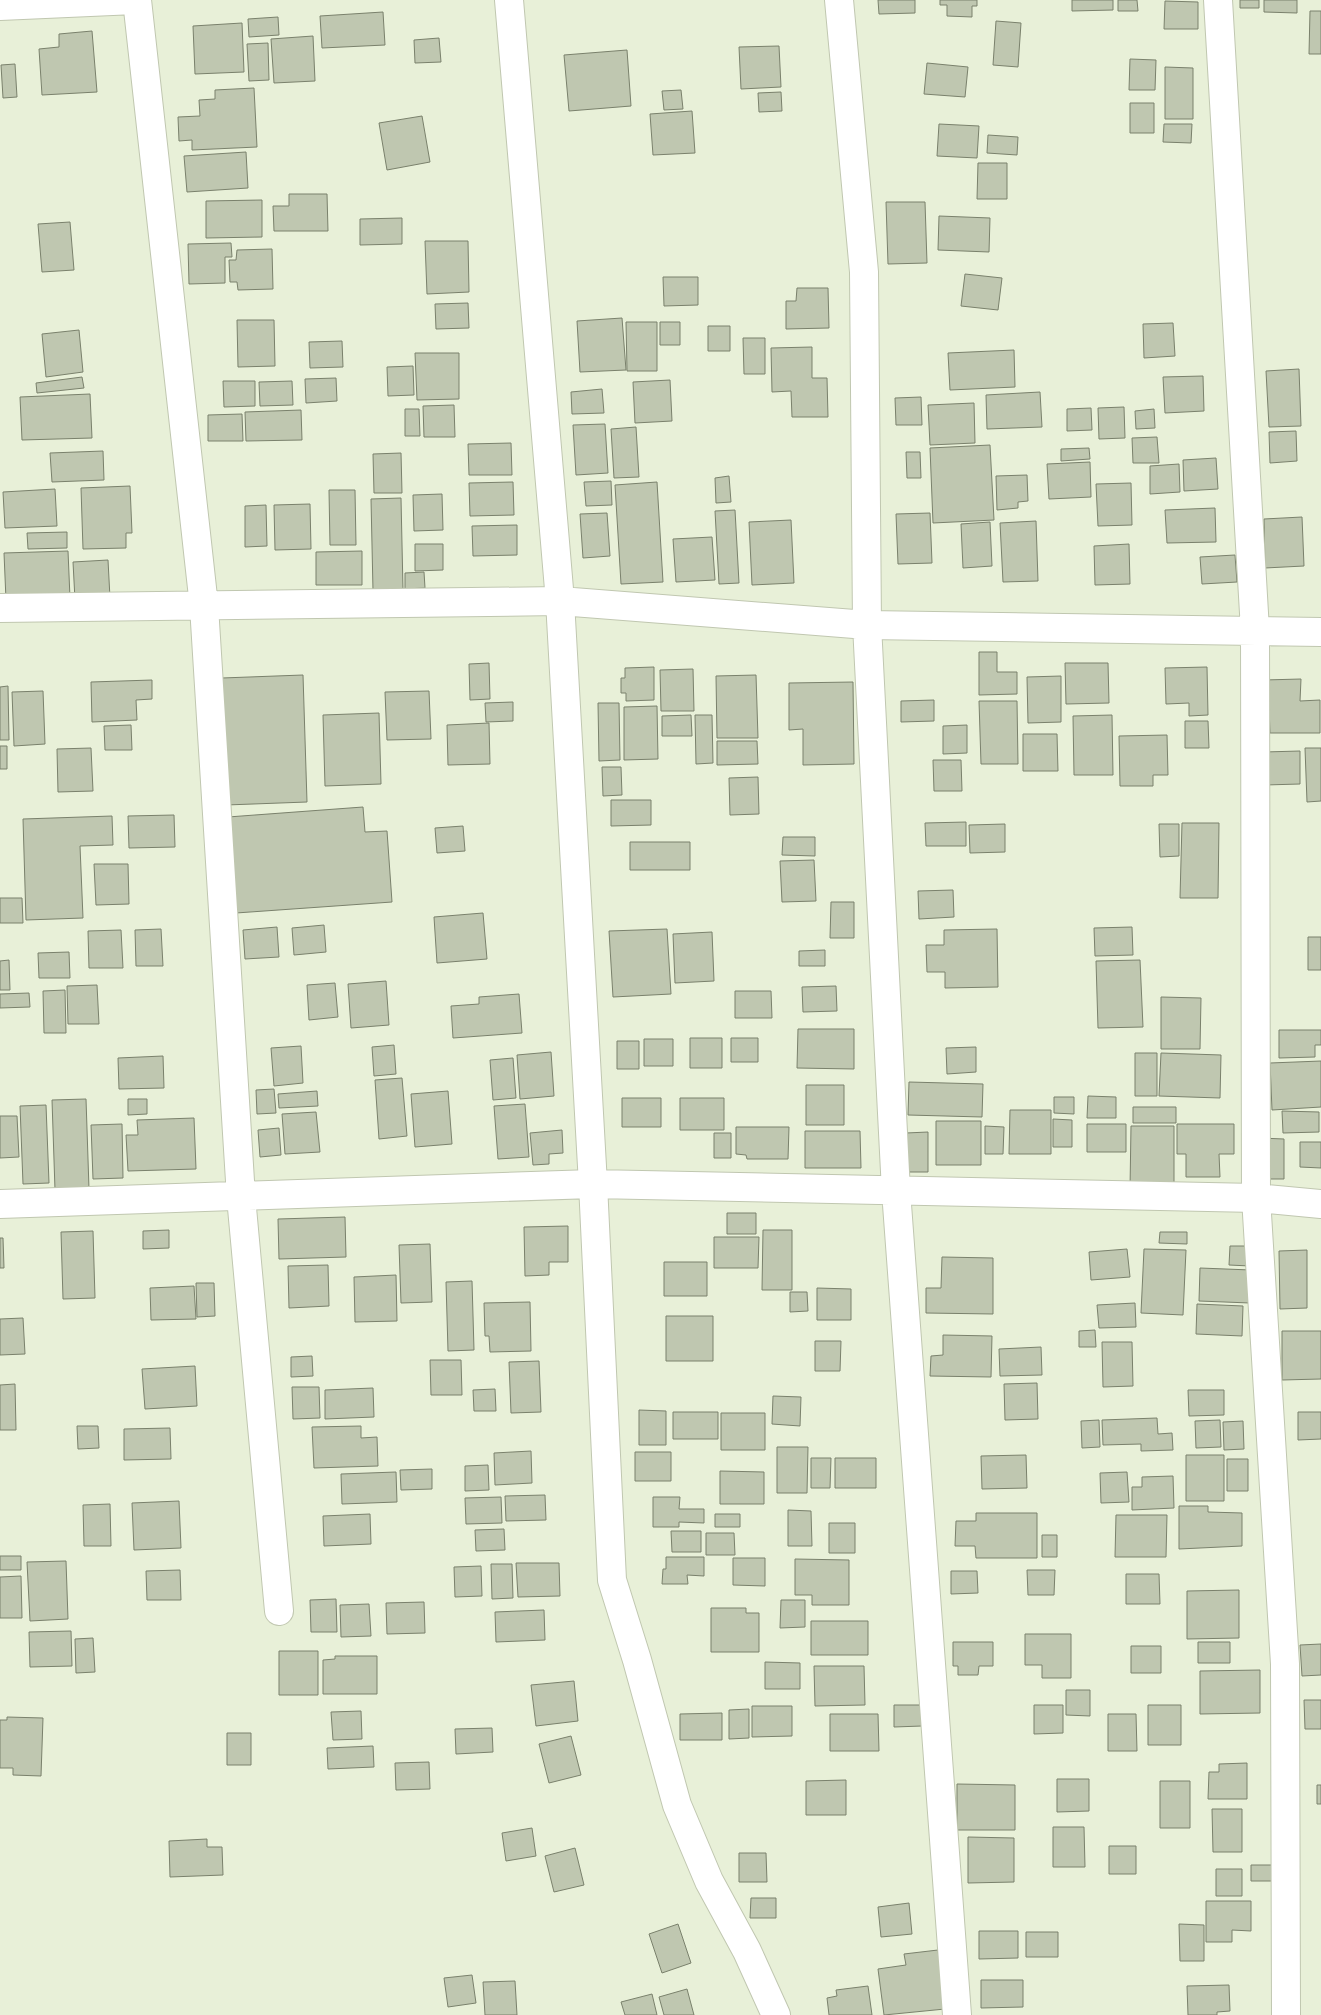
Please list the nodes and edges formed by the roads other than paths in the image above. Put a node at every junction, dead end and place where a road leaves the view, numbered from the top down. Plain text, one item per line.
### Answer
1 (136, 0) edge
2 (509, 0) edge
3 (838, 0) edge
4 (1218, 0) edge
5 (0, 6) edge
6 (560, 601) junction
7 (204, 606) junction
8 (0, 608) edge
9 (866, 625) junction
10 (1255, 630) junction
11 (1321, 632) edge
12 (593, 1184) junction
13 (896, 1191) junction
14 (241, 1197) junction
15 (1256, 1198) junction
16 (0, 1204) edge
17 (1321, 1204) edge
18 (279, 1611) dead end
19 (776, 2015) edge
20 (957, 2015) edge
21 (1286, 2015) edge

1 - 5 street
1 - 7 street
2 - 6 street
3 - 9 street
4 - 10 street
6 - 7 street
6 - 9 street
6 - 12 street
7 - 8 street
7 - 14 street
9 - 10 street
9 - 13 street
10 - 11 street
10 - 15 street
12 - 13 street
12 - 14 street
12 - 19 street
13 - 15 street
13 - 20 street
14 - 16 street
14 - 18 street
15 - 17 street
15 - 21 street

